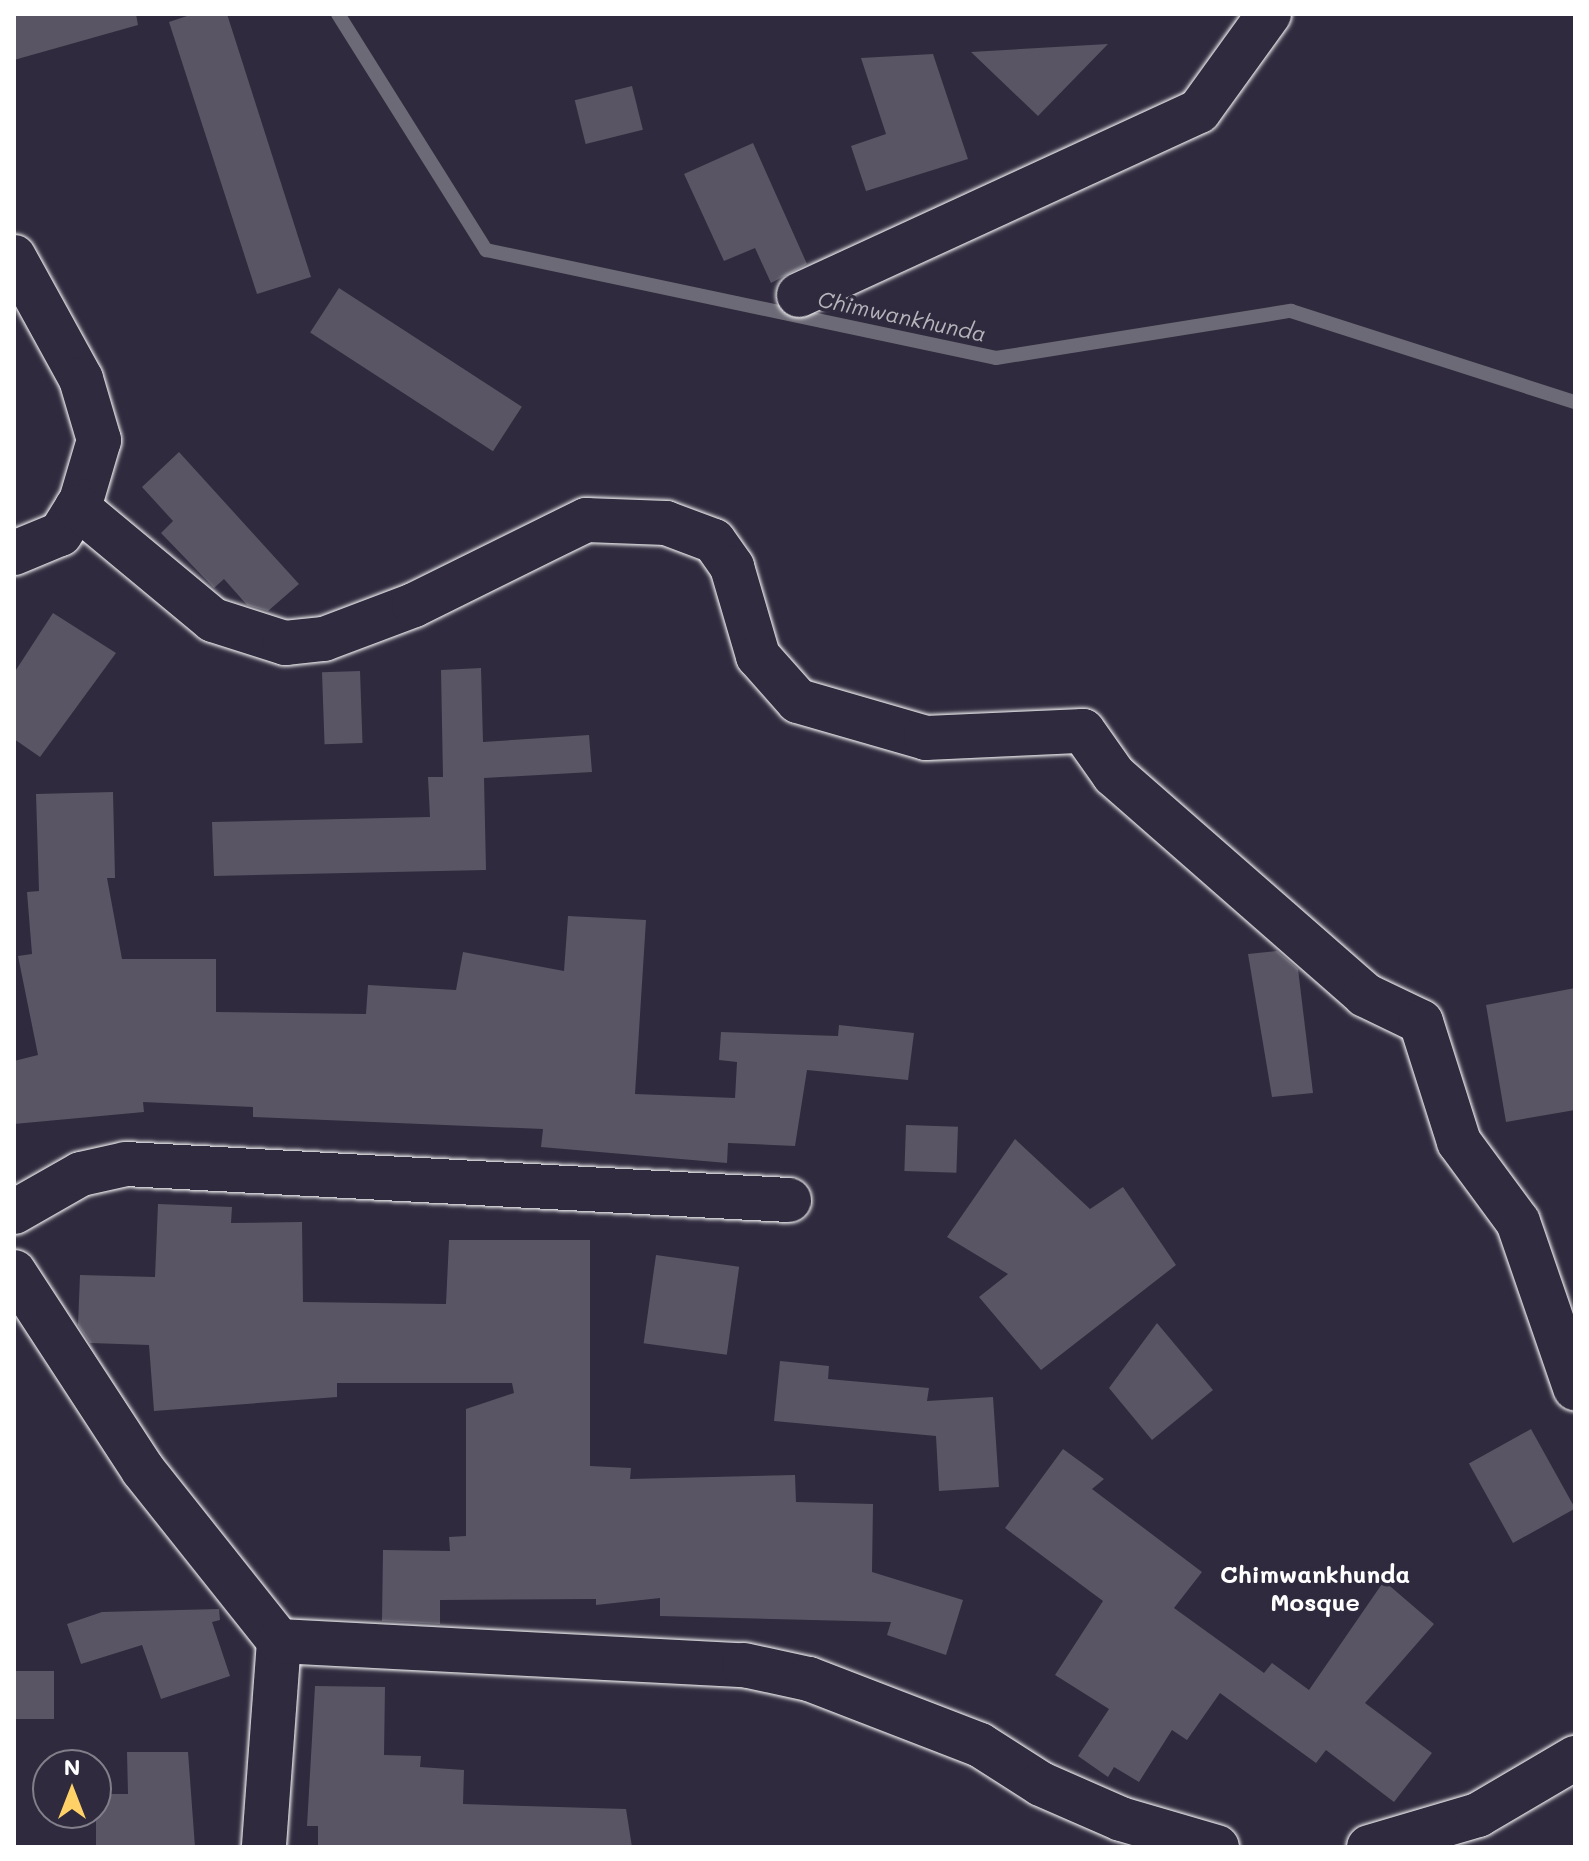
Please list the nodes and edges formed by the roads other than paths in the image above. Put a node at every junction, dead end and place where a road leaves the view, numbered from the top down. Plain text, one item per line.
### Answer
1 (1269, 14) edge
2 (14, 257) edge
3 (799, 295) dead end
4 (77, 507) junction
5 (14, 553) edge
6 (789, 1200) dead end
7 (14, 1212) edge
8 (14, 1272) edge
9 (1575, 1388) edge
10 (279, 1641) junction
11 (1575, 1758) edge
12 (264, 1847) edge
13 (1217, 1847) edge
14 (1369, 1847) edge

1 - 3 street
2 - 4 street
4 - 5 street
4 - 9 street
6 - 7 street
8 - 10 street
10 - 12 street
10 - 13 street
11 - 14 street

